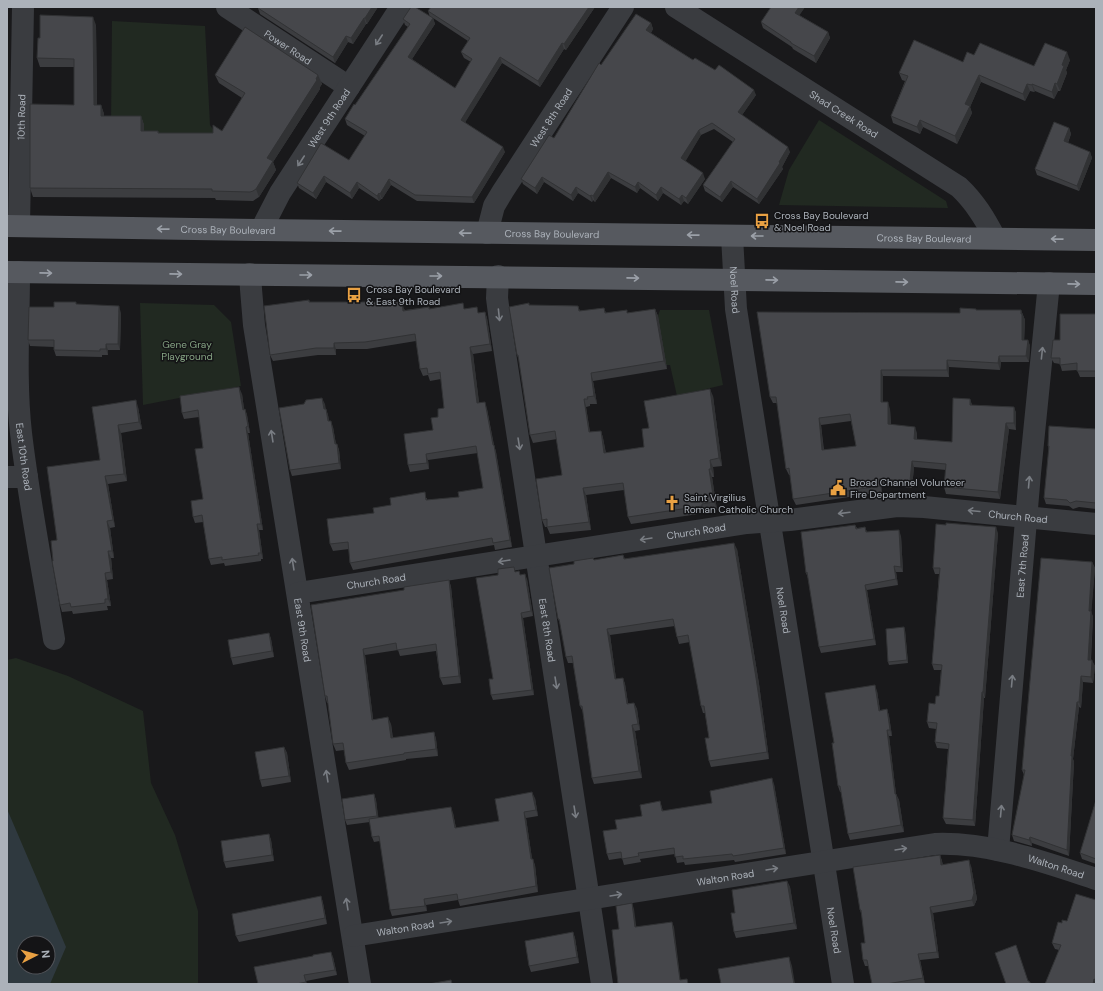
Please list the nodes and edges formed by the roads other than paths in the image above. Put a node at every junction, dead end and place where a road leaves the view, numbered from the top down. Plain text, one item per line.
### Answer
1 (23, 7) edge
2 (227, 7) edge
3 (401, 7) edge
4 (623, 7) edge
5 (676, 7) edge
6 (349, 87) junction
7 (13, 226) edge
8 (261, 230) junction
9 (487, 233) junction
10 (732, 236) junction
11 (995, 238) junction
12 (1096, 240) edge
13 (13, 272) edge
14 (250, 274) junction
15 (498, 276) junction
16 (733, 280) junction
17 (1049, 283) junction
18 (1096, 284) edge
19 (17, 477) edge
20 (1026, 516) junction
21 (769, 522) junction
22 (1096, 524) edge
23 (536, 556) junction
24 (298, 593) junction
25 (54, 639) dead end
26 (998, 850) junction
27 (824, 861) junction
28 (1096, 879) edge
29 (589, 899) junction
30 (353, 936) junction
31 (360, 984) edge
32 (602, 984) edge
33 (843, 984) edge

1 - 7 street, 10th Road
2 - 6 street, Power Road
3 -> 6 street, West 9th Road
4 - 9 street, West 8th Road
5 - 11 street, Shad Creek Road
6 -> 8 street, West 9th Road
8 -> 7 main road, Cross Bay Boulevard
9 -> 8 main road, Cross Bay Boulevard
10 -> 9 main road, Cross Bay Boulevard
11 -> 10 main road, Cross Bay Boulevard
10 - 16 street, Noel Road
12 -> 11 main road, Cross Bay Boulevard
13 -> 14 main road
13 - 19 street, East 10th Road
14 -> 15 main road
24 -> 14 street, East 9th Road
15 -> 16 main road
15 -> 23 street, East 8th Road
16 -> 17 main road
16 - 21 street, Noel Road
17 -> 18 main road
20 -> 17 street, East 7th Road
19 - 25 street, East 10th Road
20 -> 21 street, Church Road
20 - 22 street, Church Road
26 -> 20 street, East 7th Road
21 -> 23 street, Church Road
21 - 27 street, Noel Road
23 -> 24 street, Church Road
23 -> 29 street, East 8th Road
30 -> 24 street, East 9th Road
27 -> 26 street, Walton Road
26 - 28 street, Walton Road
29 -> 27 street, Walton Road
27 - 33 street, Noel Road
30 -> 29 street, Walton Road
29 - 32 street, East 8th Road
30 - 31 street, East 9th Road

